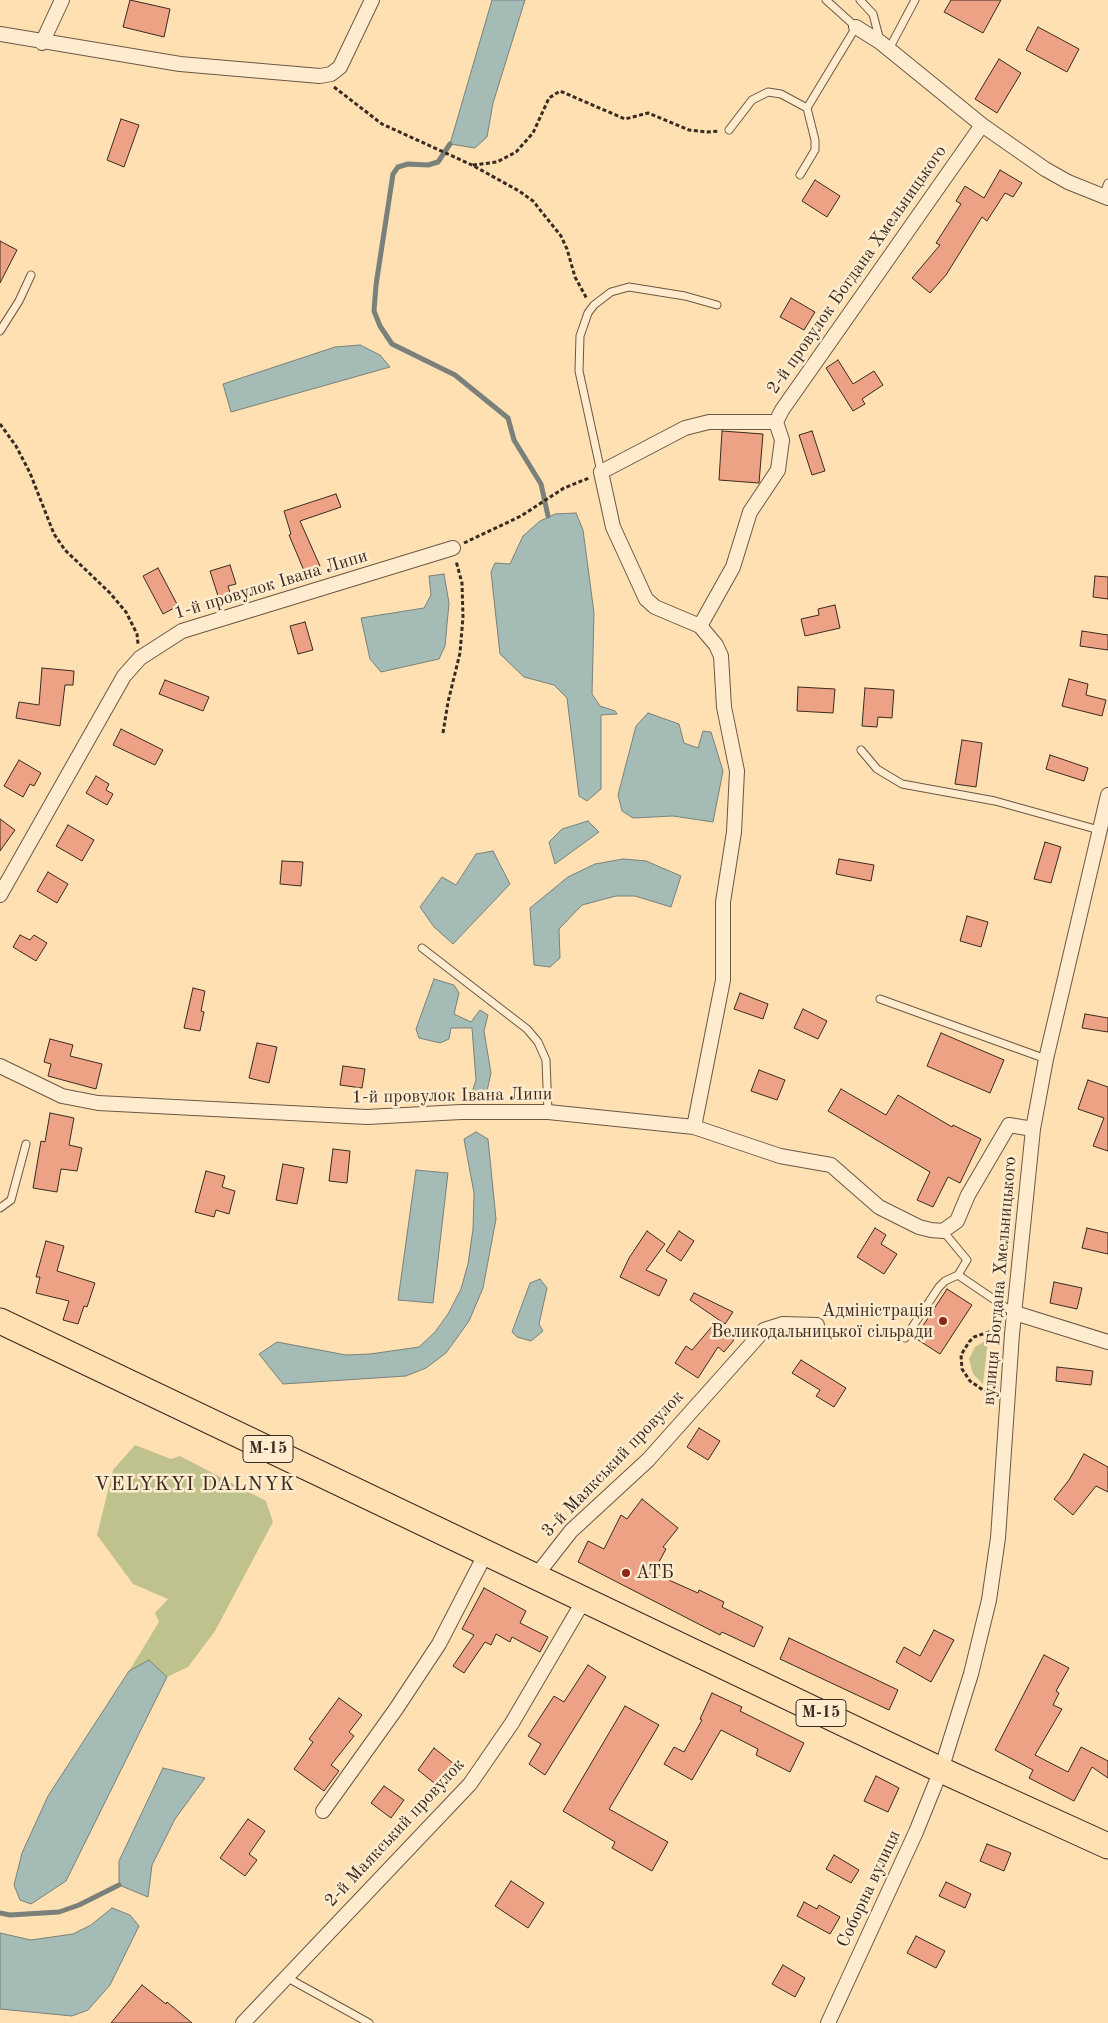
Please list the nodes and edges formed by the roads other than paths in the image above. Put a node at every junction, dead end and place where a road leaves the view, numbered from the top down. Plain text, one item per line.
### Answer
1 (62, 0) edge
2 (372, 0) edge
3 (826, 0) edge
4 (860, 0) edge
5 (915, 0) edge
6 (856, 27) junction
7 (0, 34) edge
8 (42, 43) junction
9 (885, 46) junction
10 (807, 108) junction
11 (982, 125) junction
12 (730, 130) road end
13 (800, 175) dead end
14 (1106, 192) edge
15 (31, 274) dead end
16 (716, 305) dead end
17 (0, 331) edge
18 (776, 422) junction
19 (601, 472) junction
20 (453, 548) road end
21 (700, 626) junction
22 (862, 750) dead end
23 (1108, 795) edge
24 (1099, 830) junction
25 (0, 895) edge
26 (422, 948) dead end
27 (880, 999) dead end
28 (1046, 1059) junction
29 (0, 1066) edge
30 (548, 1112) junction
31 (694, 1127) junction
32 (1033, 1129) junction
33 (26, 1144) dead end
34 (0, 1208) edge
35 (943, 1231) junction
36 (958, 1275) junction
37 (1014, 1313) junction
38 (0, 1321) edge
39 (817, 1325) dead end
40 (905, 1338) dead end
41 (1108, 1342) edge
42 (486, 1553) junction
43 (535, 1577) junction
44 (584, 1600) junction
45 (941, 1770) junction
46 (323, 1811) dead end
47 (1108, 1846) edge
48 (285, 1976) junction
49 (243, 2023) edge
50 (368, 2023) edge
51 (828, 2023) edge

1 - 8 street
2 - 8 street
3 - 6 lane
4 - 9 lane
5 - 9 lane
6 - 9 street
6 - 10 lane
7 - 8 street
9 - 11 street
10 - 12 lane
10 - 13 lane
11 - 14 street
11 - 18 street, 2-й провулок Богдана Хмельницького
15 - 17 lane
16 - 19 lane
18 - 19 street
18 - 21 street, 2-й провулок Богдана Хмельницького
19 - 21 street
20 - 25 street, 1-й провулок Івана Липи
21 - 31 street
22 - 24 lane
23 - 24 street, вулиця Богдана Хмельницького
24 - 28 street, вулиця Богдана Хмельницького
26 - 30 lane
27 - 28 lane
28 - 32 street, вулиця Богдана Хмельницького
29 - 30 street, 1-й провулок Івана Липи
30 - 31 street, 1-й провулок Івана Липи
31 - 35 street, 1-й провулок Івана Липи
32 - 35 street
32 - 37 street, вулиця Богдана Хмельницького
33 - 34 lane
35 - 36 lane
36 - 37 lane
36 - 40 lane
37 - 41 street
37 - 45 street, вулиця Богдана Хмельницького
38 - 42 highway, М-15
39 - 43 street, 3-й Маякський провулок
42 - 43 highway, М-15
42 - 46 street
43 - 44 highway, М-15
44 - 45 highway, М-15
44 - 48 street, 2-й Маякський провулок
45 - 47 highway, М-15
45 - 51 street, Соборна вулиця
48 - 49 street, 2-й Маякський провулок
48 - 50 lane

